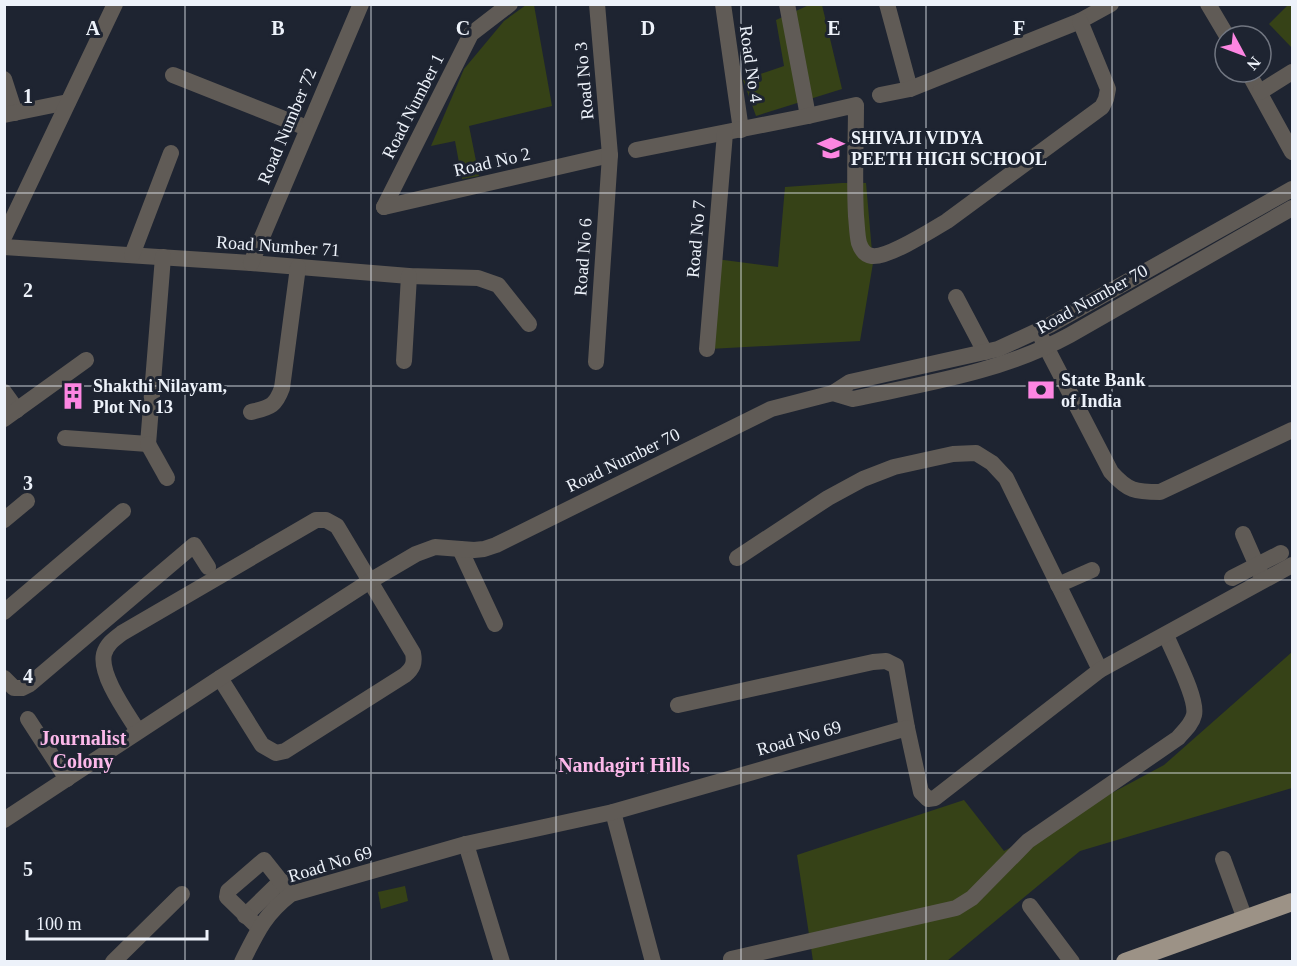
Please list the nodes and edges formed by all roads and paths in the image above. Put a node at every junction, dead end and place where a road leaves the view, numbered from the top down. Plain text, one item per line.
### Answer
1 (115, 4) edge
2 (510, 4) edge
3 (597, 4) edge
4 (723, 4) edge
5 (787, 4) edge
6 (887, 4) edge
7 (1111, 4) edge
8 (1208, 4) edge
9 (357, 6) edge
10 (1080, 21) junction
11 (1220, 24) edge
12 (1293, 72) edge
13 (173, 75) dead end
14 (4, 79) edge
15 (1255, 84) edge
16 (910, 89) junction
17 (1260, 92) junction
18 (880, 95) dead end
19 (68, 102) junction
20 (10, 114) edge
21 (808, 116) junction
22 (307, 128) junction
23 (733, 131) junction
24 (636, 150) dead end
25 (1293, 152) edge
26 (171, 153) dead end
27 (610, 155) junction
28 (1293, 189) edge
29 (384, 207) joint
30 (1293, 208) edge
31 (4, 237) edge
32 (4, 247) edge
33 (132, 255) junction
34 (163, 257) junction
35 (251, 263) junction
36 (298, 267) junction
37 (409, 276) junction
38 (956, 297) dead end
39 (529, 324) dead end
40 (1038, 331) junction
41 (1046, 348) junction
42 (707, 349) dead end
43 (985, 352) junction
44 (86, 360) dead end
45 (404, 361) dead end
46 (596, 362) dead end
47 (4, 392) edge
48 (833, 393) junction
49 (251, 412) dead end
50 (11, 415) edge
51 (1293, 430) edge
52 (65, 438) dead end
53 (148, 444) junction
54 (167, 478) dead end
55 (27, 501) dead end
56 (123, 511) dead end
57 (4, 520) edge
58 (1243, 534) dead end
59 (460, 549) junction
60 (1281, 553) dead end
61 (737, 558) dead end
62 (1257, 565) junction
63 (1293, 565) edge
64 (208, 567) dead end
65 (1092, 570) dead end
66 (370, 581) junction
67 (1263, 581) junction
68 (1058, 585) junction
69 (1243, 593) junction
70 (4, 612) edge
71 (495, 624) dead end
72 (1166, 635) junction
73 (1100, 670) junction
74 (4, 678) edge
75 (220, 678) junction
76 (678, 705) dead end
77 (28, 719) dead end
78 (907, 728) junction
79 (138, 731) junction
80 (66, 778) junction
81 (613, 812) junction
82 (4, 820) edge
83 (466, 844) junction
84 (1223, 859) dead end
85 (286, 887) junction
86 (182, 894) dead end
87 (1293, 903) edge
88 (1030, 906) dead end
89 (245, 916) junction
90 (1245, 919) junction
91 (259, 928) junction
92 (731, 959) dead end
93 (113, 962) edge
94 (242, 962) edge
95 (502, 962) edge
96 (653, 962) edge
97 (1072, 962) edge
98 (1125, 962) edge

1 - 19 street
2 - 29 street, Road Number 1
3 - 27 street, Road No 3
4 - 23 street, Road No 4
5 - 21 street
6 - 16 street
7 - 10 street
8 - 11 street
9 - 22 street, Road Number 72
10 - 16 street
10 - 21 street
12 - 17 street
13 - 22 street
14 - 20 street
15 - 17 street
16 - 18 street
17 - 25 street
19 - 20 street
19 - 31 street
21 - 23 street
22 - 35 street, Road Number 72
23 - 24 street
23 - 42 street, Road No 7
26 - 33 street
27 - 29 street, Road No 2
27 - 46 street, Road No 6
28 - 40 street
30 - 41 street, Road Number 70
32 - 33 street, Road Number 71
33 - 34 street, Road Number 71
34 - 35 street, Road Number 71
34 - 53 street
35 - 36 street, Road Number 71
36 - 37 street, Road Number 71
36 - 49 street
37 - 39 street, Road Number 71
37 - 45 street
38 - 43 street
40 - 41 street
40 - 43 street
41 - 48 street, Road Number 70
41 - 51 street
43 - 48 street
44 - 50 street
47 - 50 street
48 - 59 street, Road Number 70
52 - 53 street
53 - 54 street
55 - 57 street
56 - 70 street
58 - 62 street
59 - 66 street, Road Number 70
59 - 71 street
60 - 62 street
61 - 68 street
62 - 67 street
62 - 69 street
63 - 67 street
64 - 74 street
65 - 68 street
66 - 75 street, Road Number 70
66 - 75 street
66 - 79 street
67 - 69 street
68 - 73 street
69 - 72 street
72 - 73 street
72 - 92 street
73 - 78 street
75 - 79 street, Road Number 70
76 - 78 street
77 - 80 street
78 - 81 street, Road No 69
79 - 80 street, Road Number 70
80 - 82 street, Road Number 70
81 - 83 street, Road No 69
81 - 96 street
83 - 85 street, Road No 69
83 - 95 street
84 - 90 street
85 - 89 street
85 - 89 street
85 - 91 street, Road No 69
86 - 93 street
87 - 90 main road
88 - 97 street
89 - 91 street
90 - 98 main road
91 - 94 street, Road No 69

